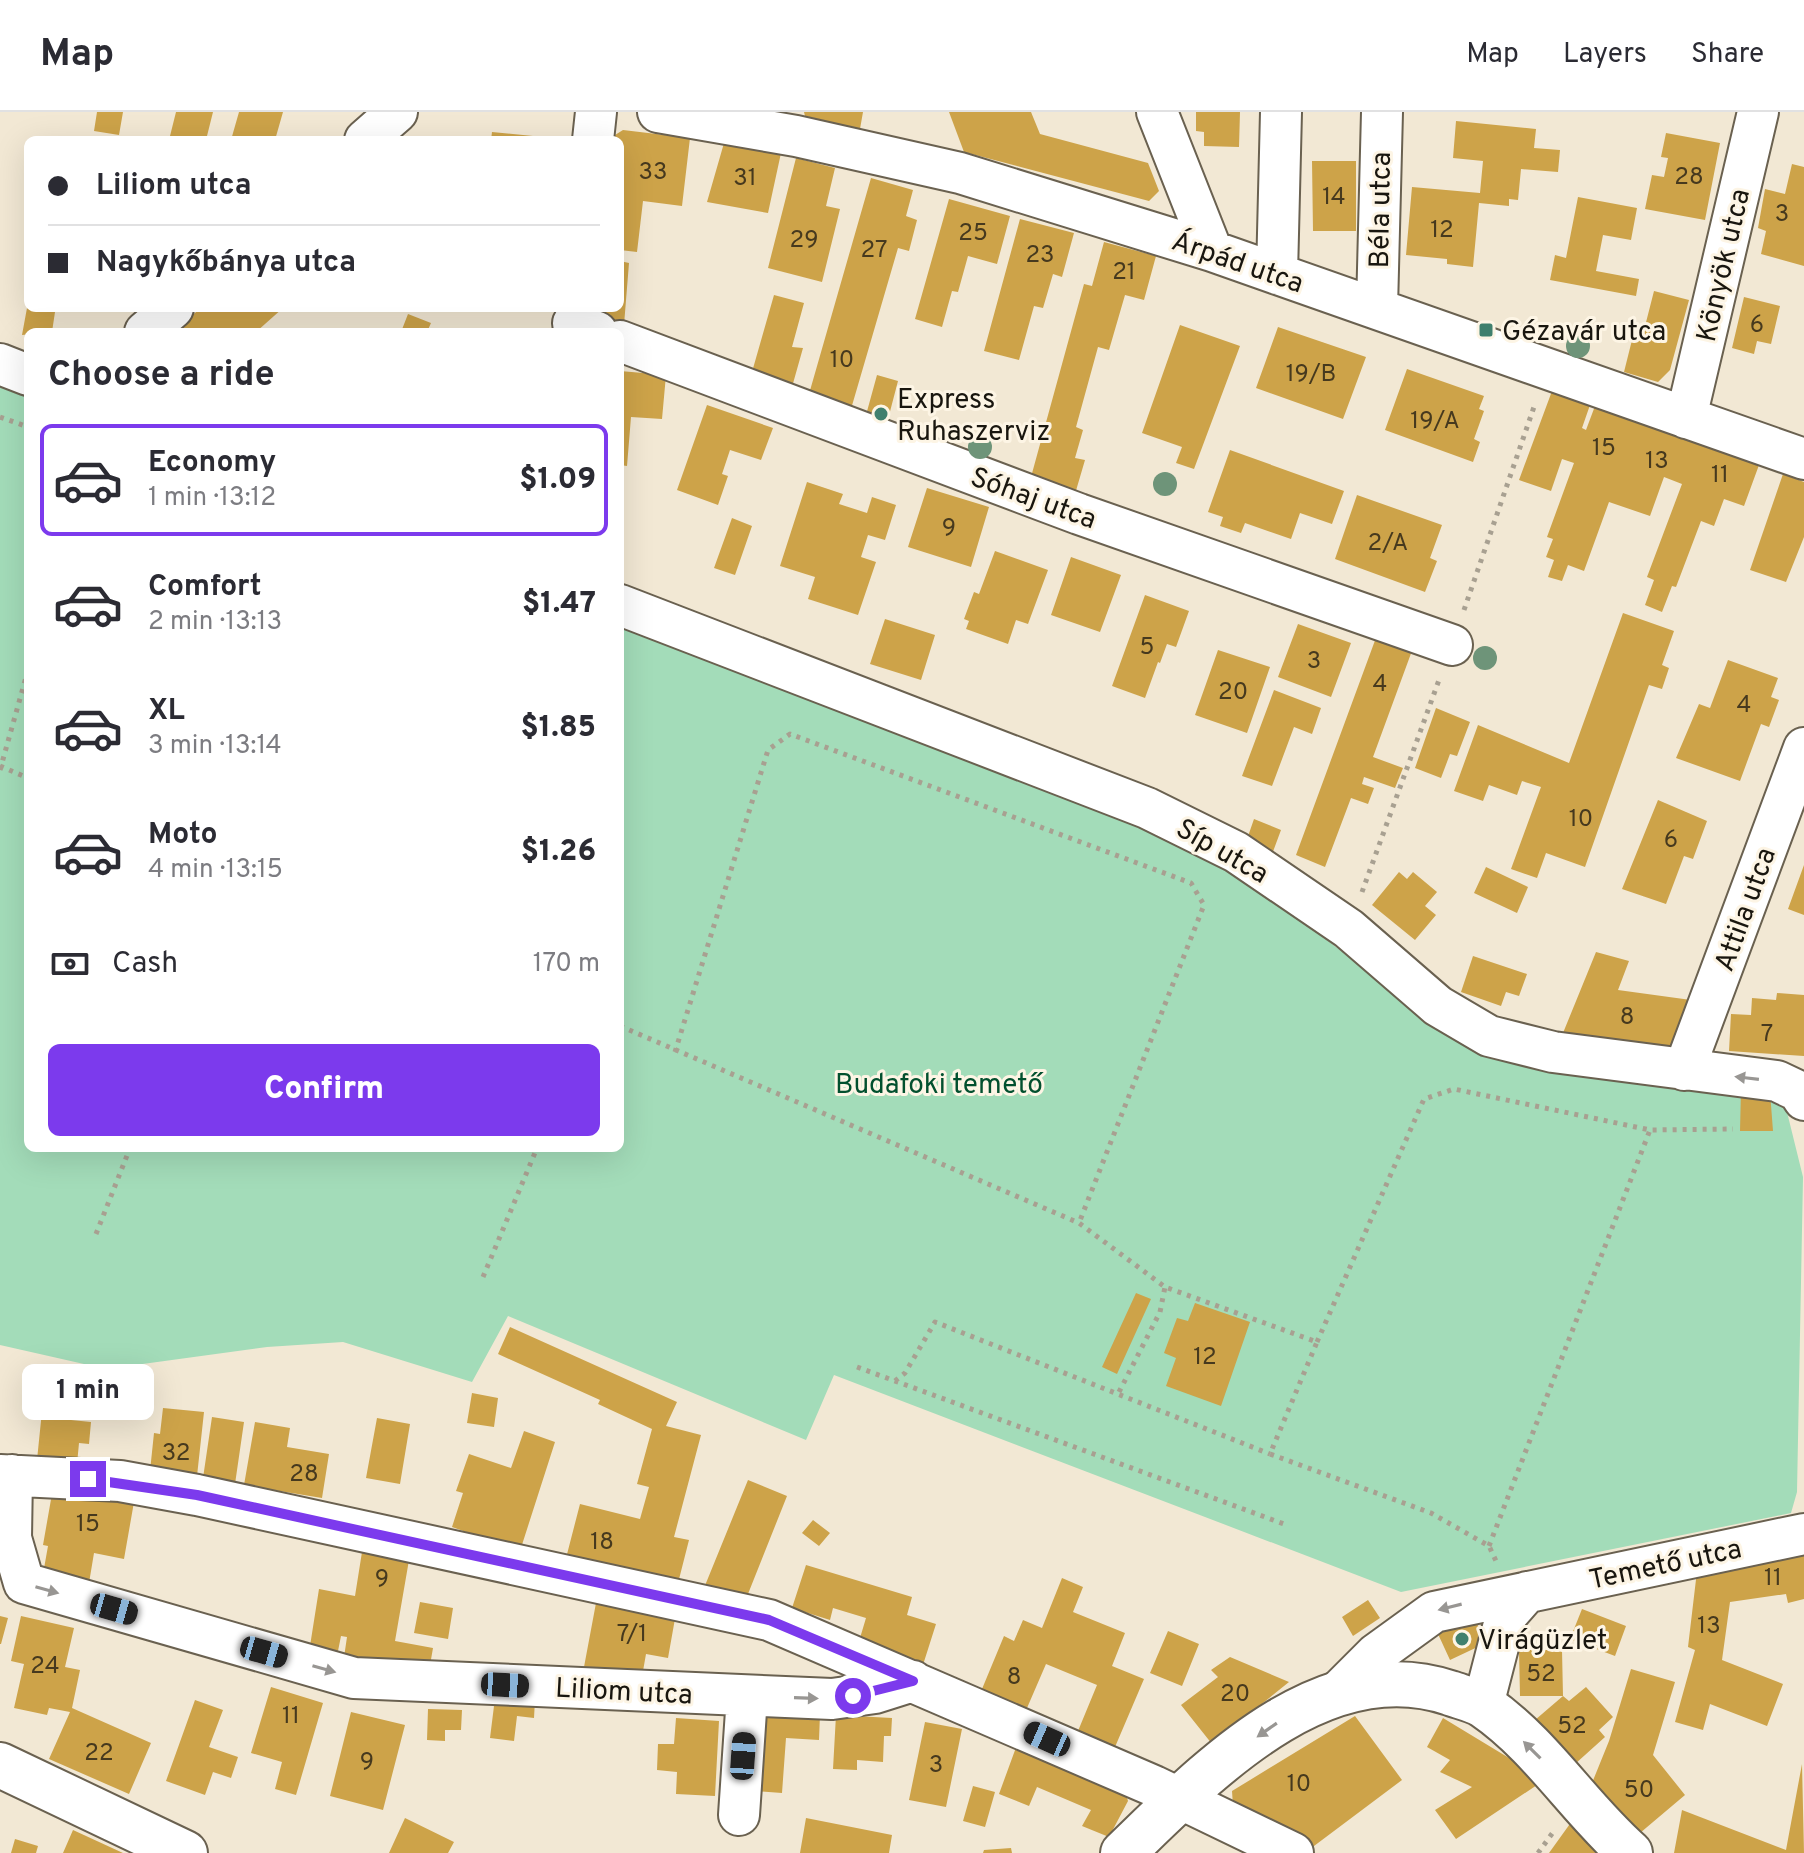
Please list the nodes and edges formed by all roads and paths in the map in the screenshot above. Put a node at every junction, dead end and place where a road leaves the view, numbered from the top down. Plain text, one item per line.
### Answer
1 (397, 112) edge
2 (596, 112) edge
3 (658, 112) edge
4 (1157, 112) edge
5 (1281, 112) edge
6 (1382, 112) edge
7 (1758, 112) edge
8 (791, 124) edge
9 (370, 136) edge
10 (593, 136) edge
11 (1212, 251) junction
12 (1277, 274) junction
13 (1377, 308) junction
14 (168, 312) edge
15 (150, 328) edge
16 (624, 343) edge
17 (0, 364) edge
18 (24, 373) edge
19 (0, 417) edge
20 (1686, 418) junction
21 (24, 426) edge
22 (1802, 450) edge
23 (624, 607) edge
24 (1452, 645) dead end
25 (24, 684) edge
26 (1804, 748) edge
27 (0, 768) edge
28 (24, 777) edge
29 (624, 1028) edge
30 (675, 1052) junction
31 (1684, 1070) junction
32 (1804, 1100) edge
33 (1733, 1129) dead end
34 (1650, 1130) junction
35 (128, 1152) edge
36 (535, 1152) edge
37 (1079, 1223) junction
38 (96, 1234) dead end
39 (483, 1277) dead end
40 (1165, 1287) junction
41 (1317, 1342) junction
42 (857, 1367) dead end
43 (894, 1382) junction
44 (1119, 1392) junction
45 (1270, 1454) junction
46 (6, 1475) edge
47 (1284, 1524) dead end
48 (1804, 1534) edge
49 (1489, 1546) junction
50 (1514, 1595) junction
51 (913, 1681) junction
52 (1336, 1694) junction
53 (747, 1696) junction
54 (1483, 1705) junction
55 (0, 1765) edge
56 (1180, 1799) junction
57 (739, 1815) dead end
58 (1560, 1823) dead end
59 (185, 1853) edge
60 (1123, 1853) edge
61 (1293, 1853) edge
62 (1538, 1853) edge
63 (1630, 1853) edge

1 - 9 street
2 - 10 street
3 - 8 street, Árpád utca
4 - 11 street
5 - 12 street
6 - 13 street, Béla utca
7 - 20 street, Könyök utca
8 - 11 street, Árpád utca
11 - 12 street, Árpád utca
12 - 13 street, Árpád utca
13 - 20 street, Árpád utca
14 - 15 street
16 - 24 street, Sóhaj utca
17 - 18 street
19 - 21 path
20 - 22 street, Árpád utca
23 - 31 street, Síp utca
25 - 27 path
26 - 31 street, Attila utca
27 - 28 path
29 - 30 path
30 - 37 path
30 - 37 path
32 -> 31 street, Síp utca
33 - 34 path
34 - 41 path
34 - 49 path
35 - 38 path
36 - 39 path
37 - 40 path
40 - 41 path
40 - 44 path
41 - 45 path
42 - 43 path
43 - 44 path
43 - 47 path
44 - 45 path
45 - 49 path
46 - 51 street
46 -> 53 street, Liliom utca
48 - 50 street, Temető utca
49 - 50 path
50 -> 52 street, Temető utca
50 - 54 street
53 -> 51 street, Liliom utca
51 - 56 street
52 - 54 street
52 -> 56 street, Temető utca
53 - 57 street
63 -> 54 street
55 - 59 street
56 - 60 street, Temető utca
56 - 61 street
58 - 62 path

